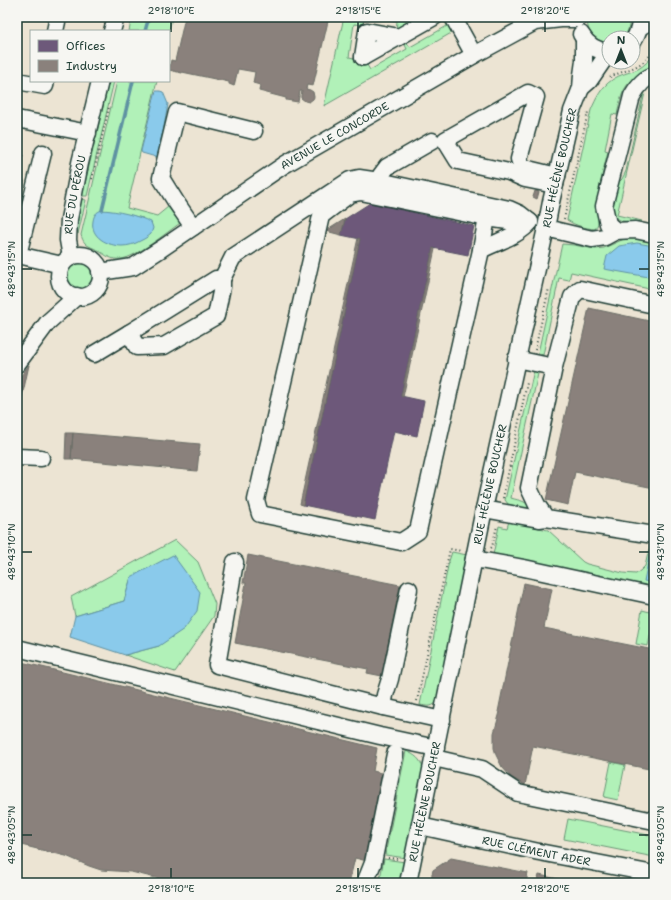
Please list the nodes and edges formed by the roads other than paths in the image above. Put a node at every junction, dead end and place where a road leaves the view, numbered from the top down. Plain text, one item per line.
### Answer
1 (58, 17) edge
2 (116, 17) edge
3 (434, 17) edge
4 (453, 17) edge
5 (578, 18) edge
6 (654, 19) edge
7 (638, 28) edge
8 (56, 30) edge
9 (112, 30) edge
10 (399, 37) dead end
11 (584, 40) junction
12 (601, 51) edge
13 (474, 55) junction
14 (601, 64) edge
15 (654, 75) edge
16 (17, 81) edge
17 (46, 82) edge
18 (100, 82) edge
19 (581, 88) junction
20 (17, 119) edge
21 (254, 131) dead end
22 (88, 133) junction
23 (432, 141) dead end
24 (43, 153) dead end
25 (519, 159) junction
26 (509, 172) junction
27 (379, 181) junction
28 (556, 181) junction
29 (487, 218) junction
30 (530, 222) junction
31 (193, 227) junction
32 (551, 228) junction
33 (616, 231) junction
34 (654, 233) edge
35 (481, 250) junction
36 (18, 255) edge
37 (66, 261) junction
38 (100, 272) junction
39 (222, 279) junction
40 (61, 285) junction
41 (77, 296) junction
42 (654, 305) edge
43 (48, 322) junction
44 (129, 333) junction
45 (94, 354) dead end
46 (516, 359) junction
47 (17, 364) edge
48 (554, 368) junction
49 (17, 457) edge
50 (41, 458) dead end
51 (484, 509) junction
52 (546, 518) junction
53 (654, 535) edge
54 (469, 555) junction
55 (235, 562) dead end
56 (410, 589) dead end
57 (654, 596) edge
58 (17, 648) edge
59 (382, 707) junction
60 (442, 720) junction
61 (435, 753) junction
62 (395, 754) dead end
63 (654, 821) edge
64 (420, 826) junction
65 (654, 874) edge
66 (365, 883) edge
67 (408, 883) edge

1 - 8 street
2 - 9 street
3 - 10 street
4 - 13 street
5 - 11 street, RUE HÉLÈNE BOUCHER
5 - 13 street, AVENUE LE CONCORDE
6 - 7 street
11 - 12 street, RUE HÉLÈNE BOUCHER
11 - 19 street, RUE HÉLÈNE BOUCHER
13 - 31 street, AVENUE LE CONCORDE
14 - 19 street, RUE HÉLÈNE BOUCHER
15 - 33 street
16 - 17 street
18 - 22 street, RUE DU PÉROU
19 - 28 street, RUE HÉLÈNE BOUCHER
20 - 22 street
21 - 31 street
22 - 37 street, RUE DU PÉROU
23 - 27 street
24 - 36 street
25 - 26 street
25 - 26 street
25 - 28 street
26 - 28 street
27 - 30 street
27 - 39 street
28 - 32 street, RUE HÉLÈNE BOUCHER
29 - 30 street
29 - 35 street
29 - 35 street
30 - 32 street
30 - 35 street
31 - 38 street, AVENUE LE CONCORDE
32 - 33 street
32 - 46 street, RUE HÉLÈNE BOUCHER
33 - 34 street
36 - 37 street
37 - 38 street
37 - 40 street
38 - 41 street
39 - 44 street
39 - 44 street
40 - 41 street
40 - 43 street
41 - 43 street
42 - 48 street
43 - 47 street
44 - 45 street
46 - 48 street
46 - 51 street, RUE HÉLÈNE BOUCHER
48 - 52 street
49 - 50 street
51 - 52 street
51 - 54 street, RUE HÉLÈNE BOUCHER
52 - 53 street
54 - 57 street
54 - 60 street, RUE HÉLÈNE BOUCHER
55 - 59 street
56 - 59 street
58 - 61 street
59 - 60 street
60 - 61 street, RUE HÉLÈNE BOUCHER
61 - 63 street
61 - 64 street, RUE HÉLÈNE BOUCHER
62 - 66 street
64 - 65 street, RUE CLÉMENT ADER
64 - 67 street, RUE HÉLÈNE BOUCHER

